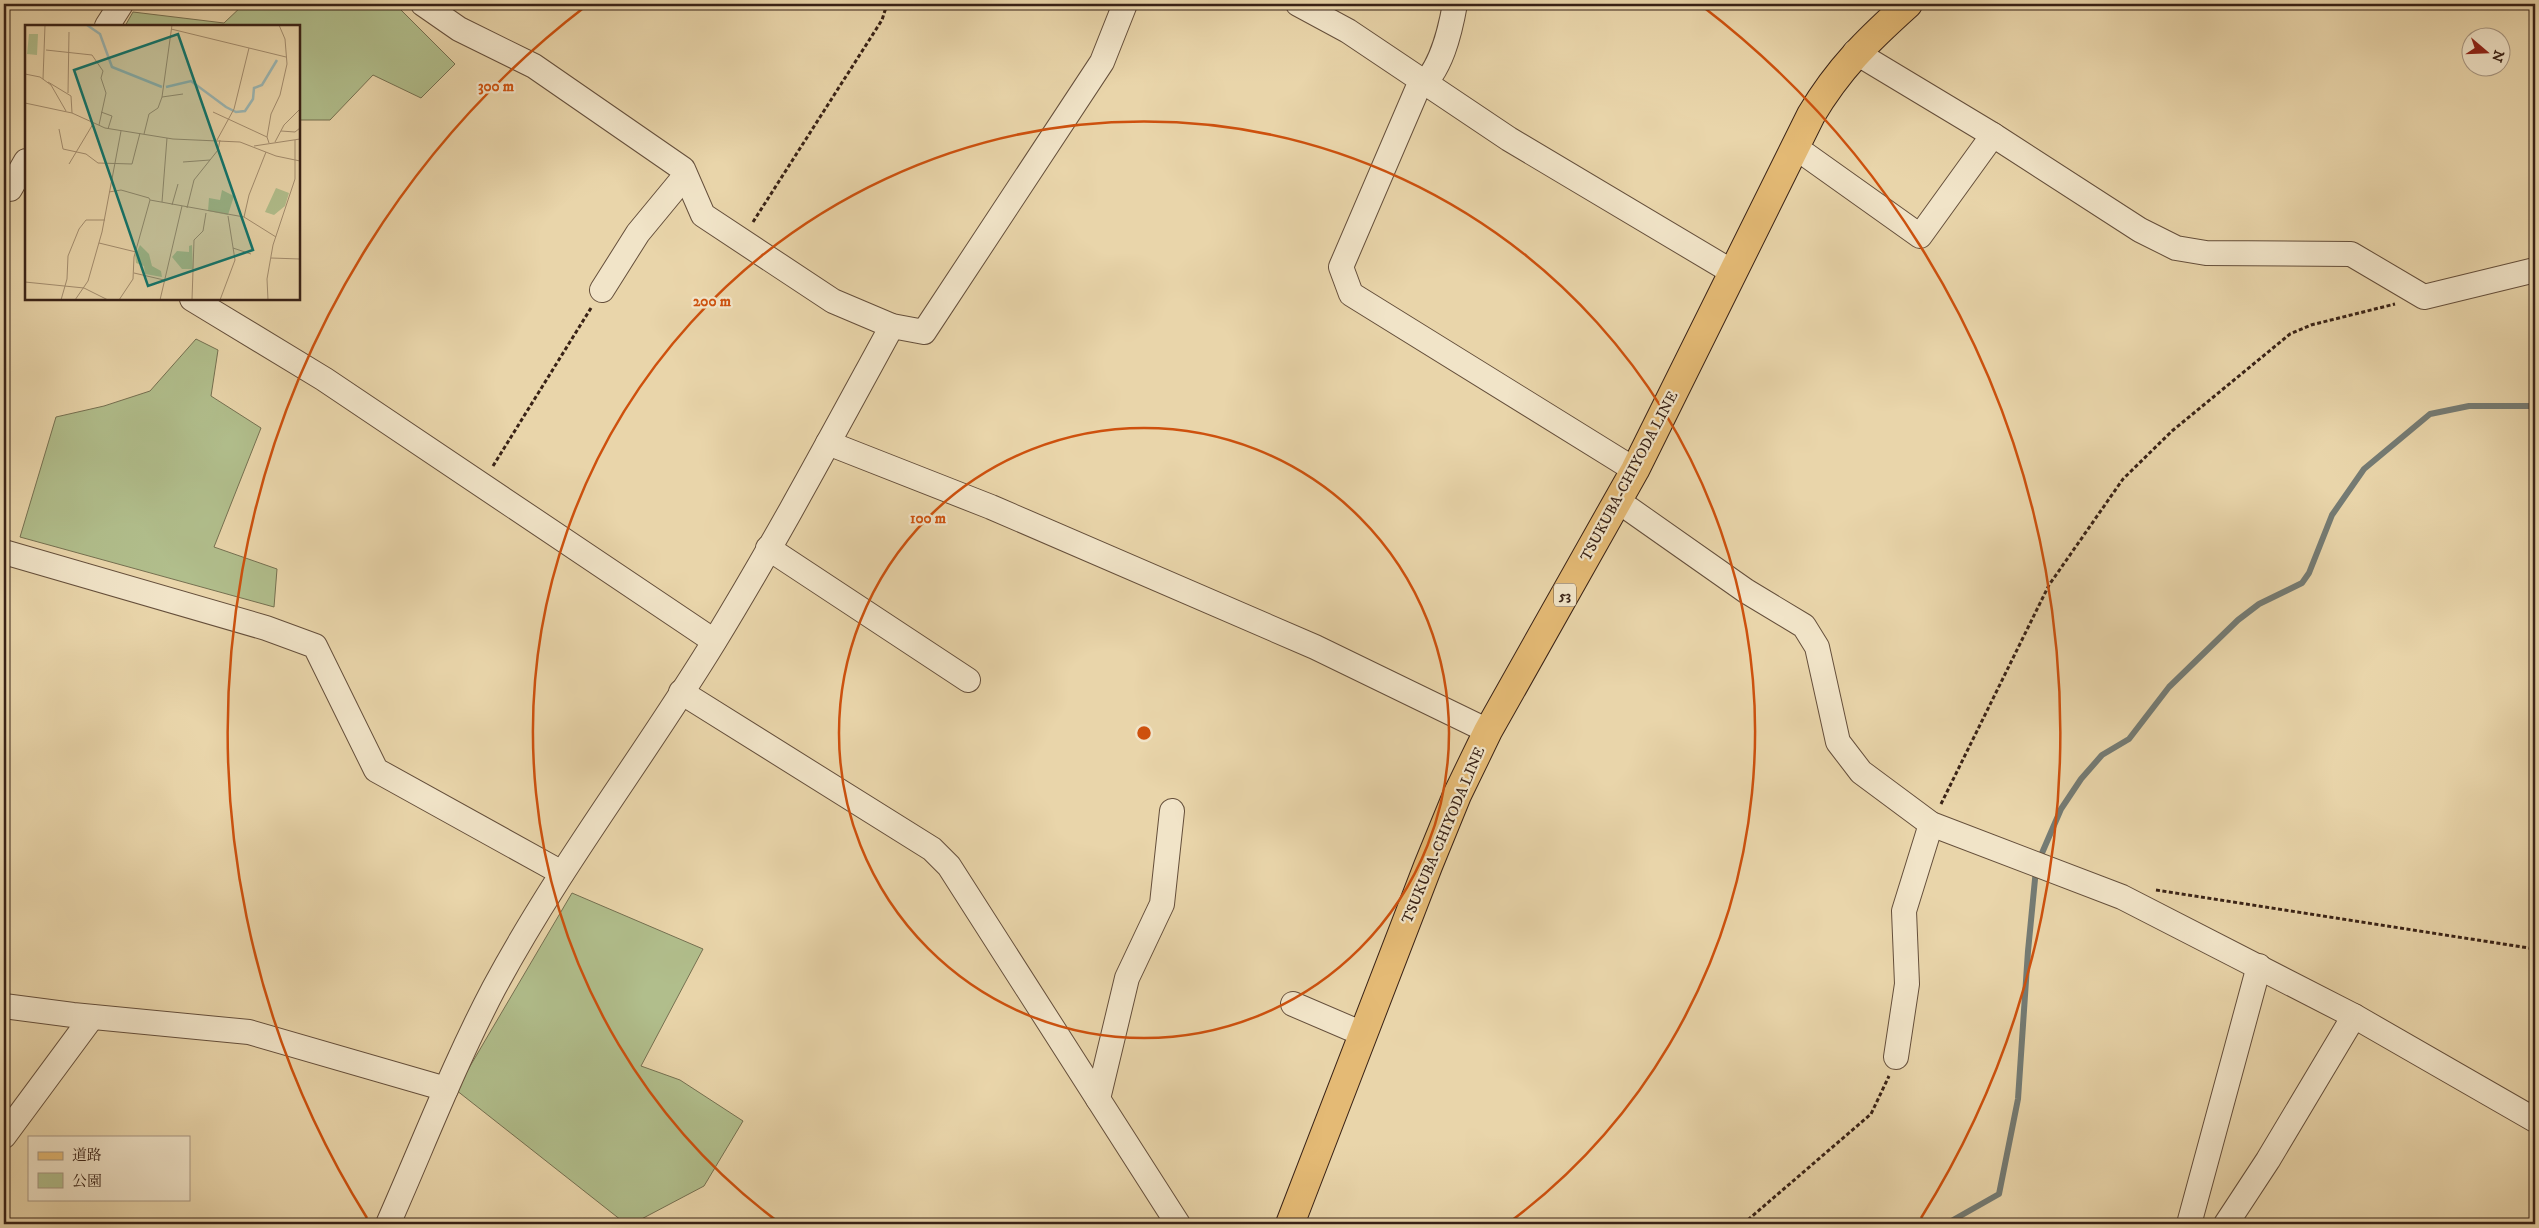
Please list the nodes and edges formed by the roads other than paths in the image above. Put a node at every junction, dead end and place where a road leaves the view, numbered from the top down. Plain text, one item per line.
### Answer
1 (121, 4) edge
2 (423, 4) edge
3 (1125, 4) edge
4 (1298, 4) edge
5 (1455, 4) edge
6 (1902, 5) edge
7 (109, 25) edge
8 (1856, 52) junction
9 (1425, 84) junction
10 (1993, 135) junction
11 (1794, 147) junction
12 (25, 163) edge
13 (685, 176) junction
14 (13, 191) edge
15 (2535, 270) edge
16 (1734, 273) junction
17 (602, 290) road end
18 (194, 300) edge
19 (892, 326) junction
20 (828, 443) junction
21 (1635, 470) junction
22 (1618, 501) junction
23 (768, 548) junction
24 (4, 552) edge
25 (714, 642) junction
26 (968, 680) dead end
27 (681, 692) junction
28 (1488, 731) junction
29 (1172, 811) dead end
30 (1931, 824) junction
31 (562, 873) junction
32 (2259, 966) junction
33 (1293, 1004) dead end
34 (4, 1006) edge
35 (2354, 1016) junction
36 (92, 1017) junction
37 (1363, 1034) junction
38 (1896, 1057) road end
39 (446, 1089) junction
40 (1098, 1099) junction
41 (2535, 1120) edge
42 (4, 1136) edge
43 (388, 1224) edge
44 (1178, 1224) edge
45 (1290, 1224) edge
46 (2189, 1224) edge
47 (2226, 1224) edge

1 - 7 street
2 - 13 street
3 - 19 street
4 - 9 street
5 - 9 street
6 - 8 main road, TSUKUBA-CHIYODA LINE / 53
8 - 10 street
8 - 11 main road, TSUKUBA-CHIYODA LINE / 53
9 - 16 street
9 - 21 street
10 - 11 street
10 - 15 street
11 - 16 main road, TSUKUBA-CHIYODA LINE / 53
12 - 14 street
13 - 17 street
13 - 19 street
16 - 21 main road, TSUKUBA-CHIYODA LINE / 53
18 - 25 street
19 - 20 street
20 - 23 street
20 - 28 street
21 - 22 main road, TSUKUBA-CHIYODA LINE / 53
22 - 28 main road, TSUKUBA-CHIYODA LINE / 53
22 - 30 street
23 - 25 street
23 - 26 street
24 - 31 street
25 - 27 street
27 - 31 street
27 - 40 street
28 - 37 main road, TSUKUBA-CHIYODA LINE / 53
29 - 40 street
30 - 32 street
30 - 38 street
31 - 39 street
32 - 35 street
32 - 46 street
33 - 37 street
34 - 36 street
35 - 41 street
35 - 47 street
36 - 39 street
36 - 42 street
37 - 45 main road, TSUKUBA-CHIYODA LINE / 53
39 - 43 street
40 - 44 street

